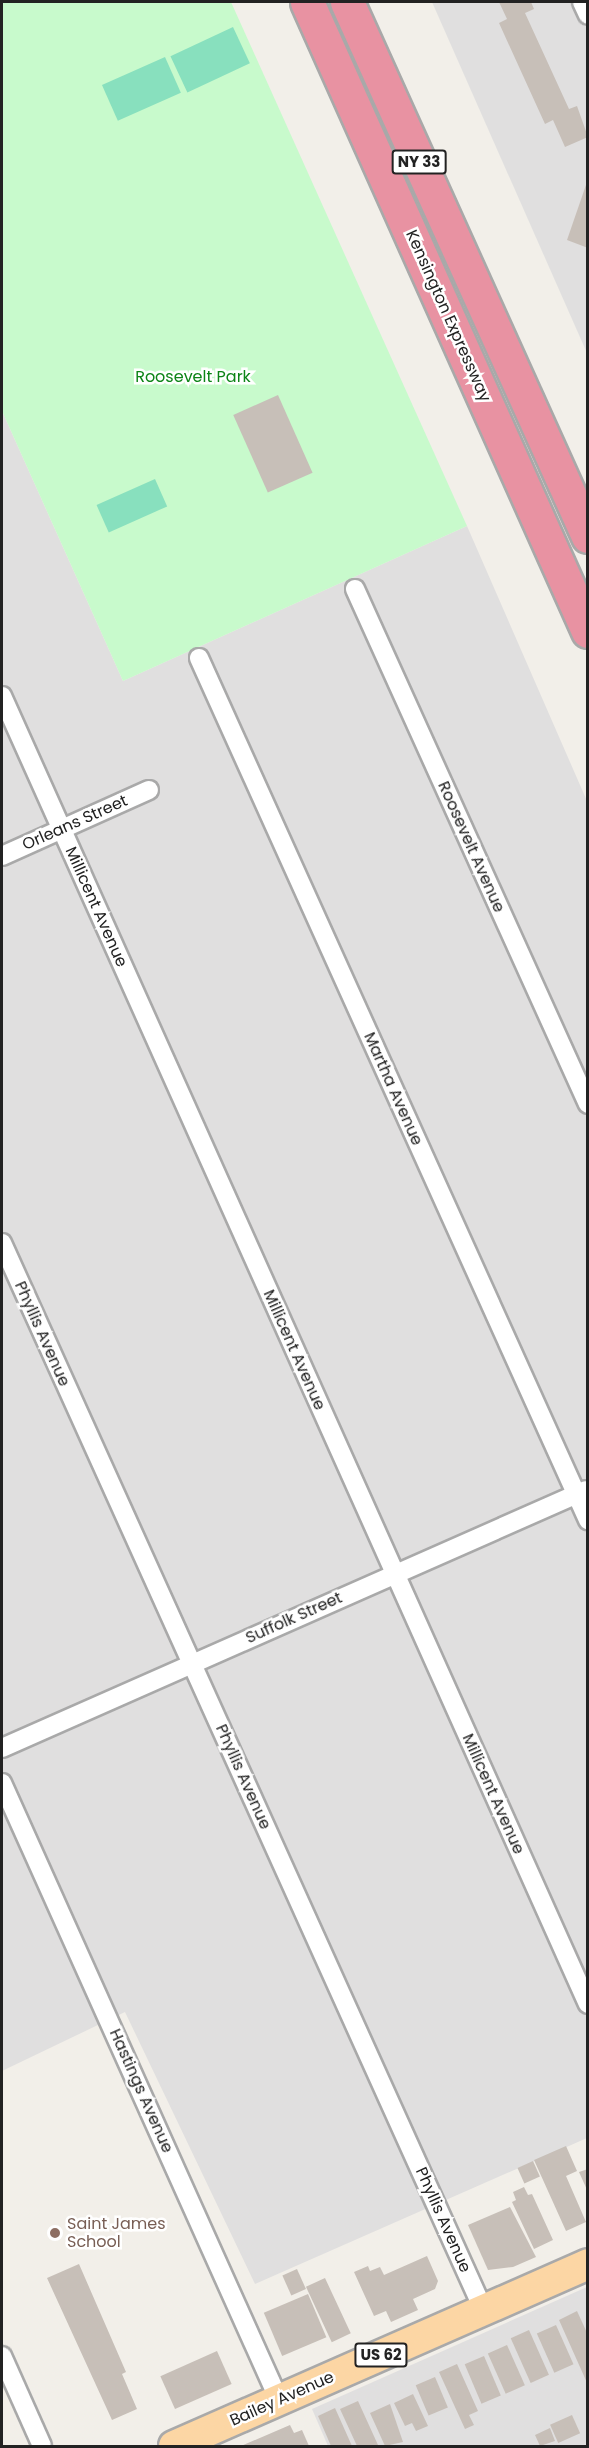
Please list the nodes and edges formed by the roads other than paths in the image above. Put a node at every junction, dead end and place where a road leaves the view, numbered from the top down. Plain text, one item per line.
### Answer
1 (307, 2) edge
2 (347, 2) edge
3 (582, 2) edge
4 (588, 15) edge
5 (588, 536) edge
6 (356, 589) dead end
7 (588, 631) edge
8 (199, 658) dead end
9 (2, 696) edge
10 (149, 790) dead end
11 (61, 829) junction
12 (2, 856) edge
13 (588, 1104) edge
14 (2, 1243) edge
15 (582, 1492) edge
16 (588, 1520) edge
17 (394, 1573) junction
18 (191, 1663) junction
19 (2, 1748) edge
20 (2, 1783) edge
21 (588, 2004) edge
22 (588, 2264) edge
23 (484, 2311) junction
24 (4, 2364) edge
25 (279, 2400) junction
26 (42, 2446) edge
27 (174, 2446) edge

1 - 7 highway, Kensington Expressway / NY 33
2 - 5 highway, NY 33
3 - 4 street
6 - 13 street, Roosevelt Avenue
8 - 15 street, Martha Avenue
9 - 11 street, Millicent Avenue
10 - 11 street, Orleans Street
11 - 12 street, Orleans Street
11 - 17 street, Millicent Avenue
14 - 18 street, Phyllis Avenue
15 - 16 street, Martha Avenue
15 - 17 street, Suffolk Street
17 - 18 street, Suffolk Street
17 - 21 street, Millicent Avenue
18 - 19 street, Suffolk Street
18 - 23 street, Phyllis Avenue
20 - 25 street, Hastings Avenue
22 - 23 main road, Bailey Avenue / US 62
23 - 25 main road, Bailey Avenue / US 62
24 - 26 street
25 - 27 main road, Bailey Avenue / US 62

